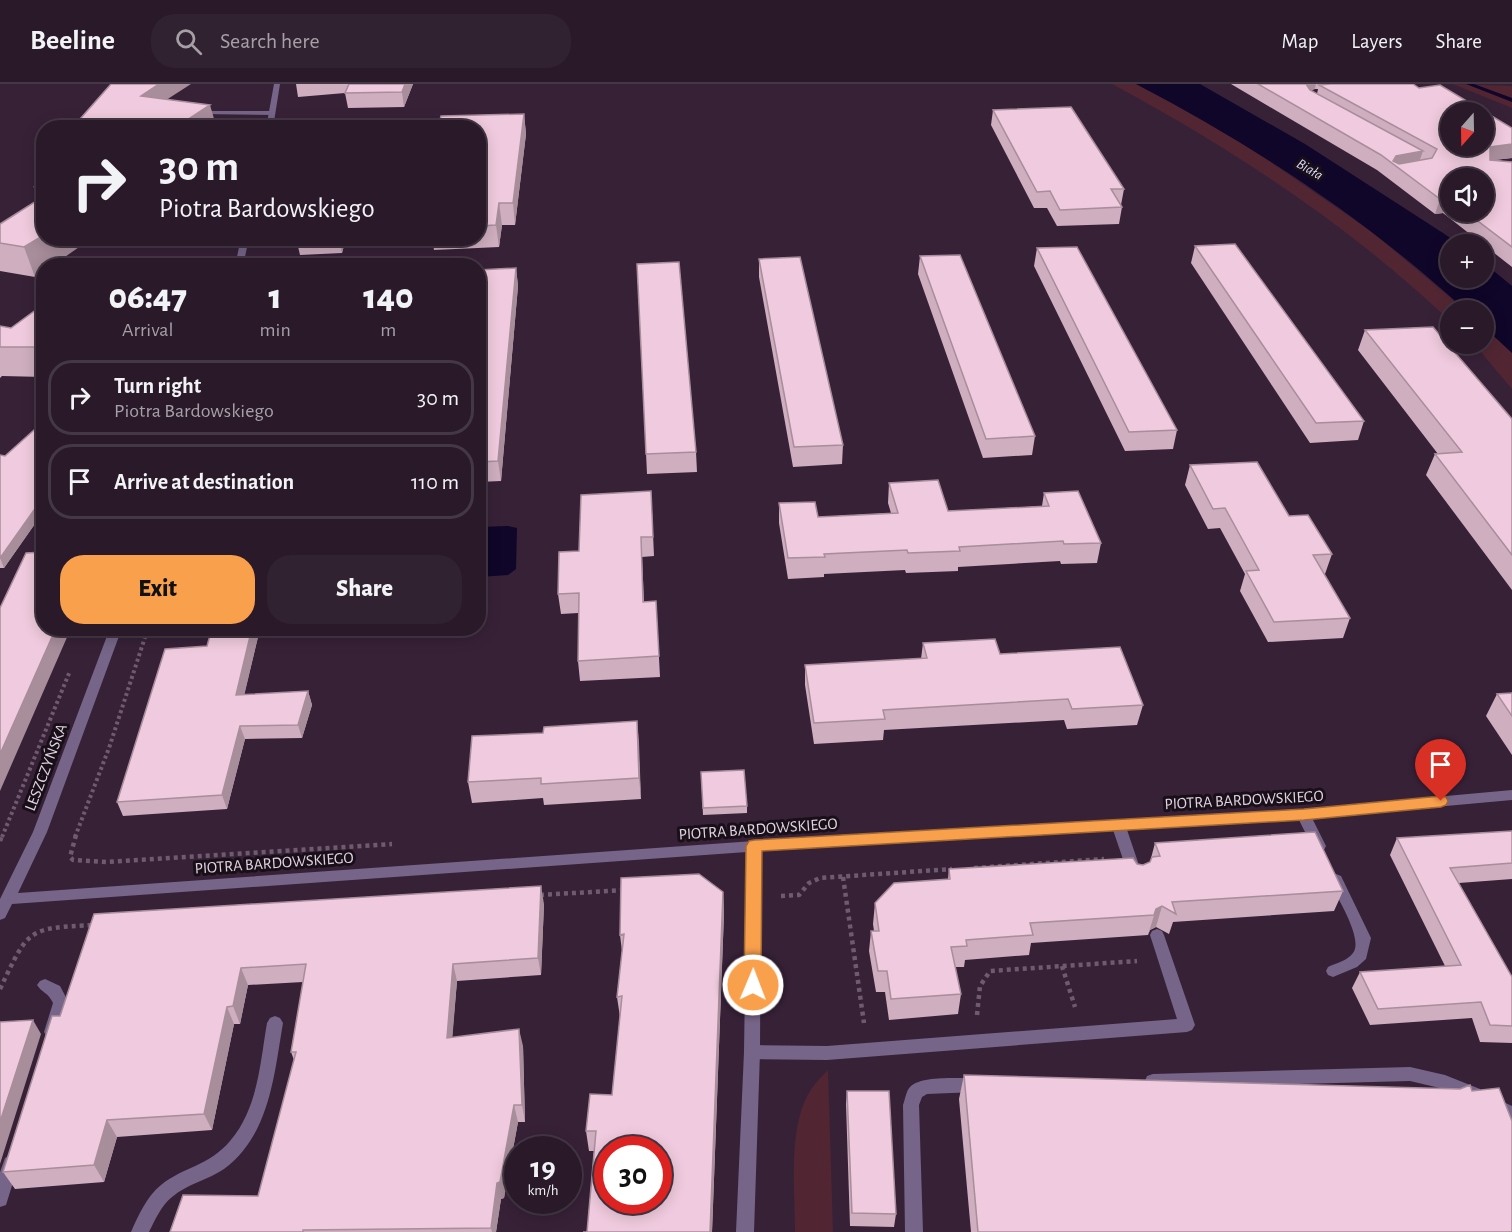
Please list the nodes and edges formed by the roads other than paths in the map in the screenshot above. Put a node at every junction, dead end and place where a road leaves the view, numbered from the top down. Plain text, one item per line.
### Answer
1 (277, 84) edge
2 (193, 111) edge
3 (272, 113) junction
4 (271, 120) edge
5 (113, 636) edge
6 (1512, 795) edge
7 (1304, 814) junction
8 (1118, 824) junction
9 (754, 846) junction
10 (1137, 878) edge
11 (2, 909) edge
12 (1157, 935) edge
13 (1333, 971) dead end
14 (45, 985) dead end
15 (275, 1023) dead end
16 (47, 1046) edge
17 (752, 1052) junction
18 (1138, 1081) edge
19 (997, 1084) edge
20 (1512, 1115) edge
21 (17, 1144) edge
22 (0, 1199) edge
23 (140, 1232) edge
24 (745, 1232) edge
25 (914, 1232) edge

1 - 3 street
2 - 3 street
3 - 4 street
5 - 11 street, LESZCZYŃSKA
6 - 7 street, PIOTRA BARDOWSKIEGO
7 - 8 street, PIOTRA BARDOWSKIEGO
7 - 13 street
8 - 9 street, PIOTRA BARDOWSKIEGO
8 - 10 street
9 - 11 street, PIOTRA BARDOWSKIEGO
9 - 17 street
12 - 17 street
14 - 16 street
15 - 23 street
17 - 24 street
18 - 20 street
19 - 25 street
21 - 22 street

